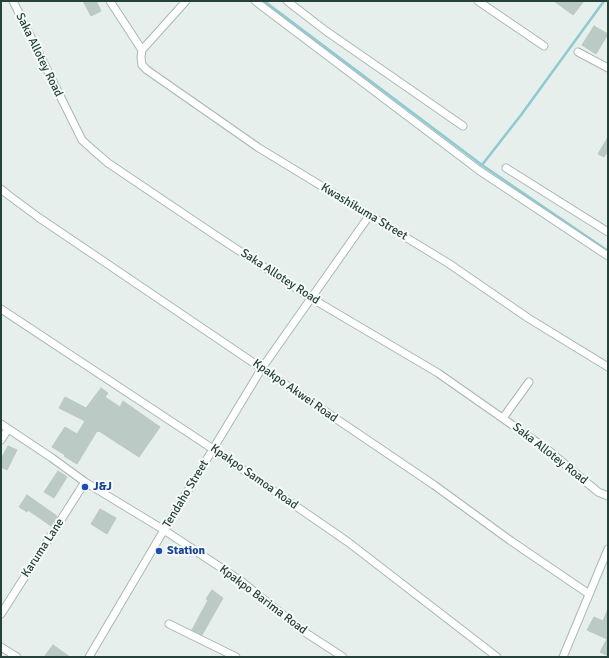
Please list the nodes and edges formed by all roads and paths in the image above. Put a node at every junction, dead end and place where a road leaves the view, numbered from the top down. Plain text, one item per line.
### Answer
1 (13, 1) edge
2 (110, 1) edge
3 (186, 1) edge
4 (255, 1) edge
5 (287, 1) edge
6 (478, 1) edge
7 (544, 46) dead end
8 (144, 47) junction
9 (578, 52) dead end
10 (608, 68) edge
11 (463, 126) dead end
12 (506, 168) dead end
13 (1, 188) edge
14 (369, 216) junction
15 (608, 232) edge
16 (608, 256) edge
17 (311, 298) junction
18 (1, 309) edge
19 (608, 367) edge
20 (262, 368) junction
21 (529, 382) dead end
22 (503, 418) junction
23 (1, 424) edge
24 (8, 429) junction
25 (1, 440) edge
26 (213, 449) junction
27 (85, 482) junction
28 (608, 496) edge
29 (164, 530) junction
30 (608, 549) edge
31 (589, 594) junction
32 (1, 614) edge
33 (169, 624) dead end
34 (1, 647) edge
35 (17, 657) edge
36 (89, 657) edge
37 (236, 657) edge
38 (343, 657) edge
39 (497, 657) edge
40 (563, 657) edge

1 - 17 street, Saka Allotey Road
2 - 8 street
3 - 8 street
4 - 16 street
5 - 11 street
6 - 7 street
8 - 14 street, Kwashikuma Street
9 - 10 street
12 - 15 street
13 - 20 street, Kpakpo Akwei Road
14 - 17 street, Tendaho Street
14 - 19 street, Kwashikuma Street
17 - 20 street, Tendaho Street
17 - 22 street, Saka Allotey Road
18 - 26 street, Kpakpo Samoa Road
20 - 26 street, Tendaho Street
20 - 31 street, Kpakpo Akwei Road
21 - 22 street
22 - 28 street, Saka Allotey Road
23 - 24 street, Kpakpo Barima Road
24 - 25 street
24 - 27 street, Kpakpo Barima Road
26 - 29 street, Tendaho Street
26 - 39 street, Kpakpo Samoa Road
27 - 29 street, Kpakpo Barima Road
27 - 32 street, Karuma Lane
29 - 36 street, Tendaho Street
29 - 38 street, Kpakpo Barima Road
30 - 31 street
31 - 40 street
33 - 37 street
34 - 35 street

